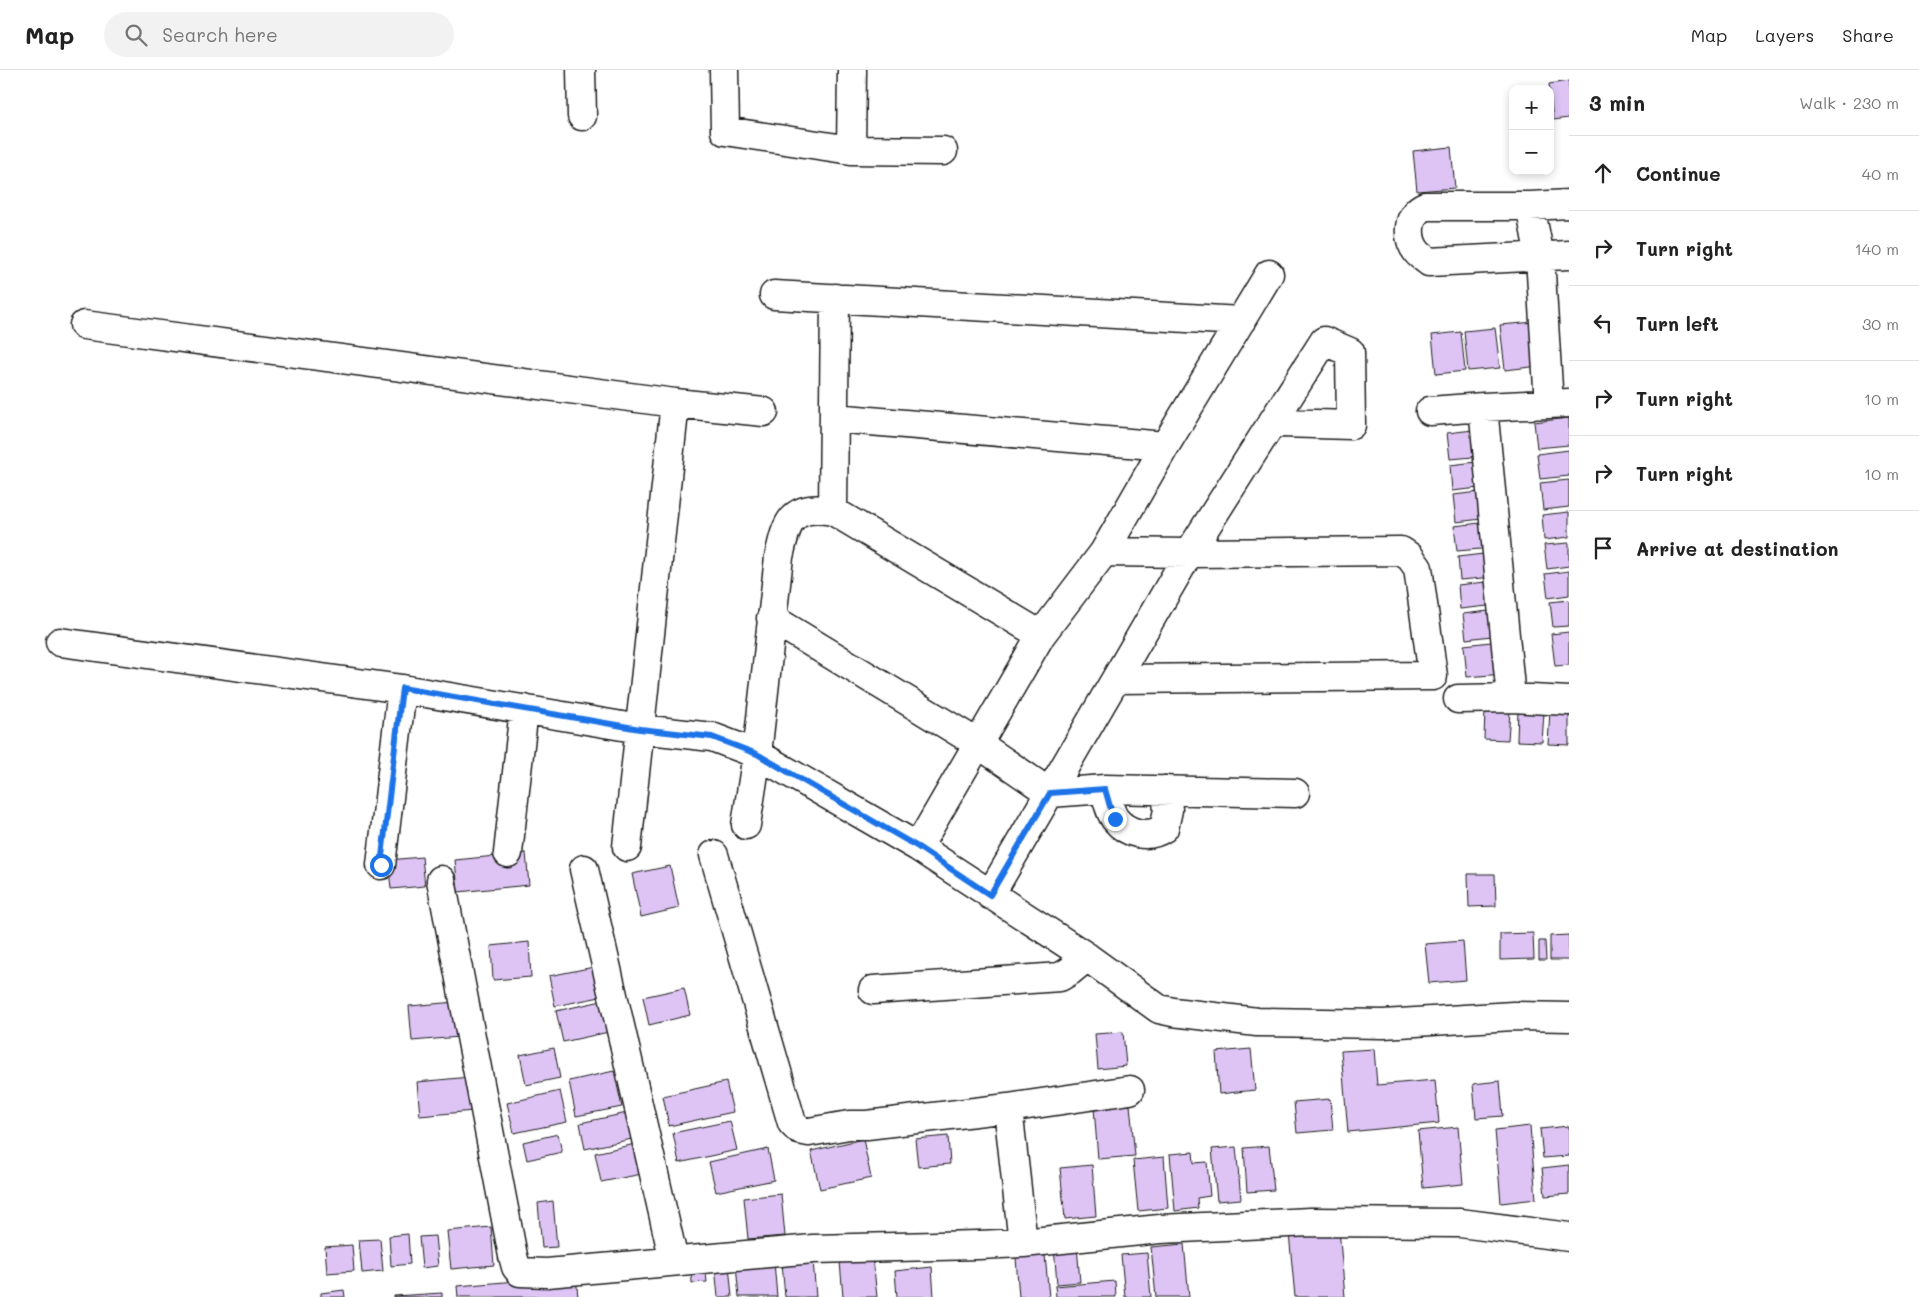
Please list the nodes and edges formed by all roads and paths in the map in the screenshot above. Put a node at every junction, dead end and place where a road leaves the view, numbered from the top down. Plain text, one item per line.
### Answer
1 (581, 70) edge
2 (724, 70) edge
3 (852, 70) edge
4 (582, 116) dead end
5 (851, 150) junction
6 (943, 151) dead end
7 (1569, 204) edge
8 (1530, 206) junction
9 (1569, 256) edge
10 (1540, 258) junction
11 (1269, 274) dead end
12 (774, 295) dead end
13 (836, 298) junction
14 (1241, 321) junction
15 (84, 325) dead end
16 (675, 403) junction
17 (1559, 404) edge
18 (1483, 407) junction
19 (1430, 411) dead end
20 (764, 412) dead end
21 (834, 418) junction
22 (1280, 423) dead end
23 (1165, 446) junction
24 (833, 511) junction
25 (1104, 552) junction
26 (1189, 553) junction
27 (771, 618) junction
28 (1041, 636) junction
29 (60, 642) dead end
30 (1116, 679) junction
31 (402, 688) junction
32 (1511, 698) junction
33 (1458, 699) dead end
34 (1569, 701) edge
35 (524, 709) junction
36 (640, 729) junction
37 (977, 743) junction
38 (757, 754) junction
39 (1105, 789) junction
40 (1166, 790) junction
41 (1050, 793) junction
42 (1295, 793) dead end
43 (746, 825) dead end
44 (627, 847) dead end
45 (918, 847) junction
46 (508, 853) dead end
47 (714, 855) dead end
48 (381, 865) dead end
49 (584, 869) dead end
50 (441, 880) dead end
51 (990, 895) junction
52 (1087, 956) junction
53 (873, 990) dead end
54 (1569, 1017) edge
55 (1130, 1090) dead end
56 (1008, 1108) junction
57 (1569, 1237) edge
58 (1024, 1243) junction
59 (674, 1261) junction

1 - 4 street
2 - 5 street
3 - 5 street
5 - 6 street
7 - 8 street
8 - 10 street
8 - 10 street
9 - 10 street
10 - 17 street
11 - 14 street
12 - 13 street
13 - 14 street
13 - 21 street
14 - 23 street
15 - 16 street
16 - 20 street
16 - 36 street
17 - 18 street
18 - 19 street
18 - 32 street
21 - 23 street
21 - 24 street
22 - 26 street
23 - 25 street
24 - 27 street
24 - 28 street
25 - 26 street
25 - 28 street
26 - 30 street
26 - 30 street
27 - 37 street
27 - 38 street
28 - 37 street
29 - 31 street
30 - 41 street
31 - 35 street
31 - 48 street
32 - 33 street
32 - 34 street
35 - 36 street
35 - 46 street
36 - 38 street
36 - 44 street
37 - 41 street
37 - 45 street
38 - 43 street
38 - 45 street
39 - 40 street
39 - 40 street
39 - 41 street
40 - 42 street
41 - 51 street
45 - 51 street
47 - 56 street
49 - 59 street
50 - 59 street
51 - 52 street
52 - 53 street
52 - 54 street
55 - 56 street
56 - 58 street
57 - 58 street
58 - 59 street

